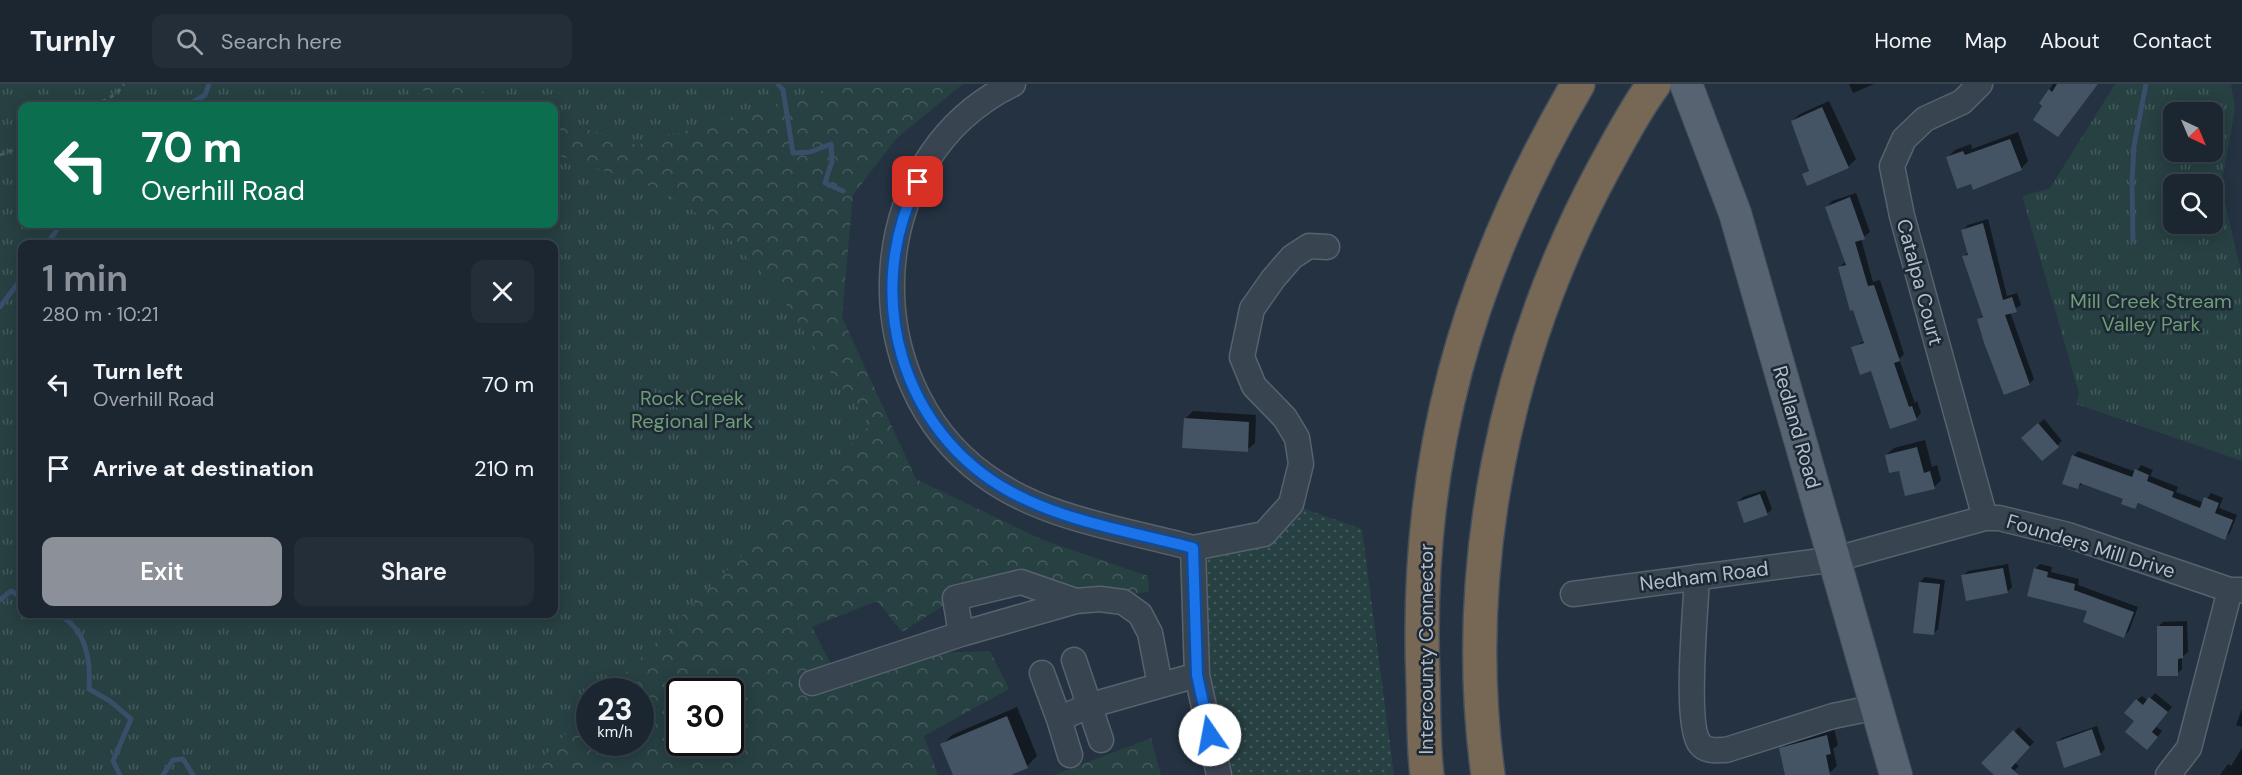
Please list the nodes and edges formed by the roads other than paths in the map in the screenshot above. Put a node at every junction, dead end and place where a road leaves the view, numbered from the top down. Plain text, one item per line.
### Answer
1 (1013, 84) edge
2 (1578, 84) edge
3 (1654, 84) edge
4 (1686, 84) edge
5 (1980, 84) edge
6 (1327, 247) dead end
7 (1985, 518) junction
8 (1193, 548) junction
9 (1836, 560) junction
10 (1697, 577) junction
11 (2236, 590) edge
12 (1573, 594) dead end
13 (1076, 601) junction
14 (961, 634) junction
15 (1074, 660) dead end
16 (1042, 673) dead end
17 (1197, 675) junction
18 (812, 683) dead end
19 (1161, 685) junction
20 (1088, 706) junction
21 (1877, 707) junction
22 (1059, 720) junction
23 (1101, 740) dead end
24 (1070, 755) dead end
25 (1220, 775) edge
26 (1427, 775) edge
27 (1488, 775) edge
28 (1896, 775) edge
29 (2168, 775) edge

1 - 8 street
2 - 26 highway, Intercounty Connector
3 - 27 highway
4 - 9 main road, Redland Road
5 - 7 street, Catalpa Court
6 - 8 street
7 - 9 street, Founders Mill Drive
7 - 11 street, Founders Mill Drive
8 - 17 street
9 - 10 street, Nedham Road
9 - 21 main road, Redland Road
10 - 12 street, Nedham Road
10 - 21 street
11 - 29 street
13 - 14 street
13 - 14 street
13 - 19 street
14 - 18 street
15 - 20 street
16 - 22 street
17 - 19 street
17 - 25 street
19 - 20 street
20 - 22 street
20 - 23 street
21 - 28 main road, Redland Road
22 - 24 street

